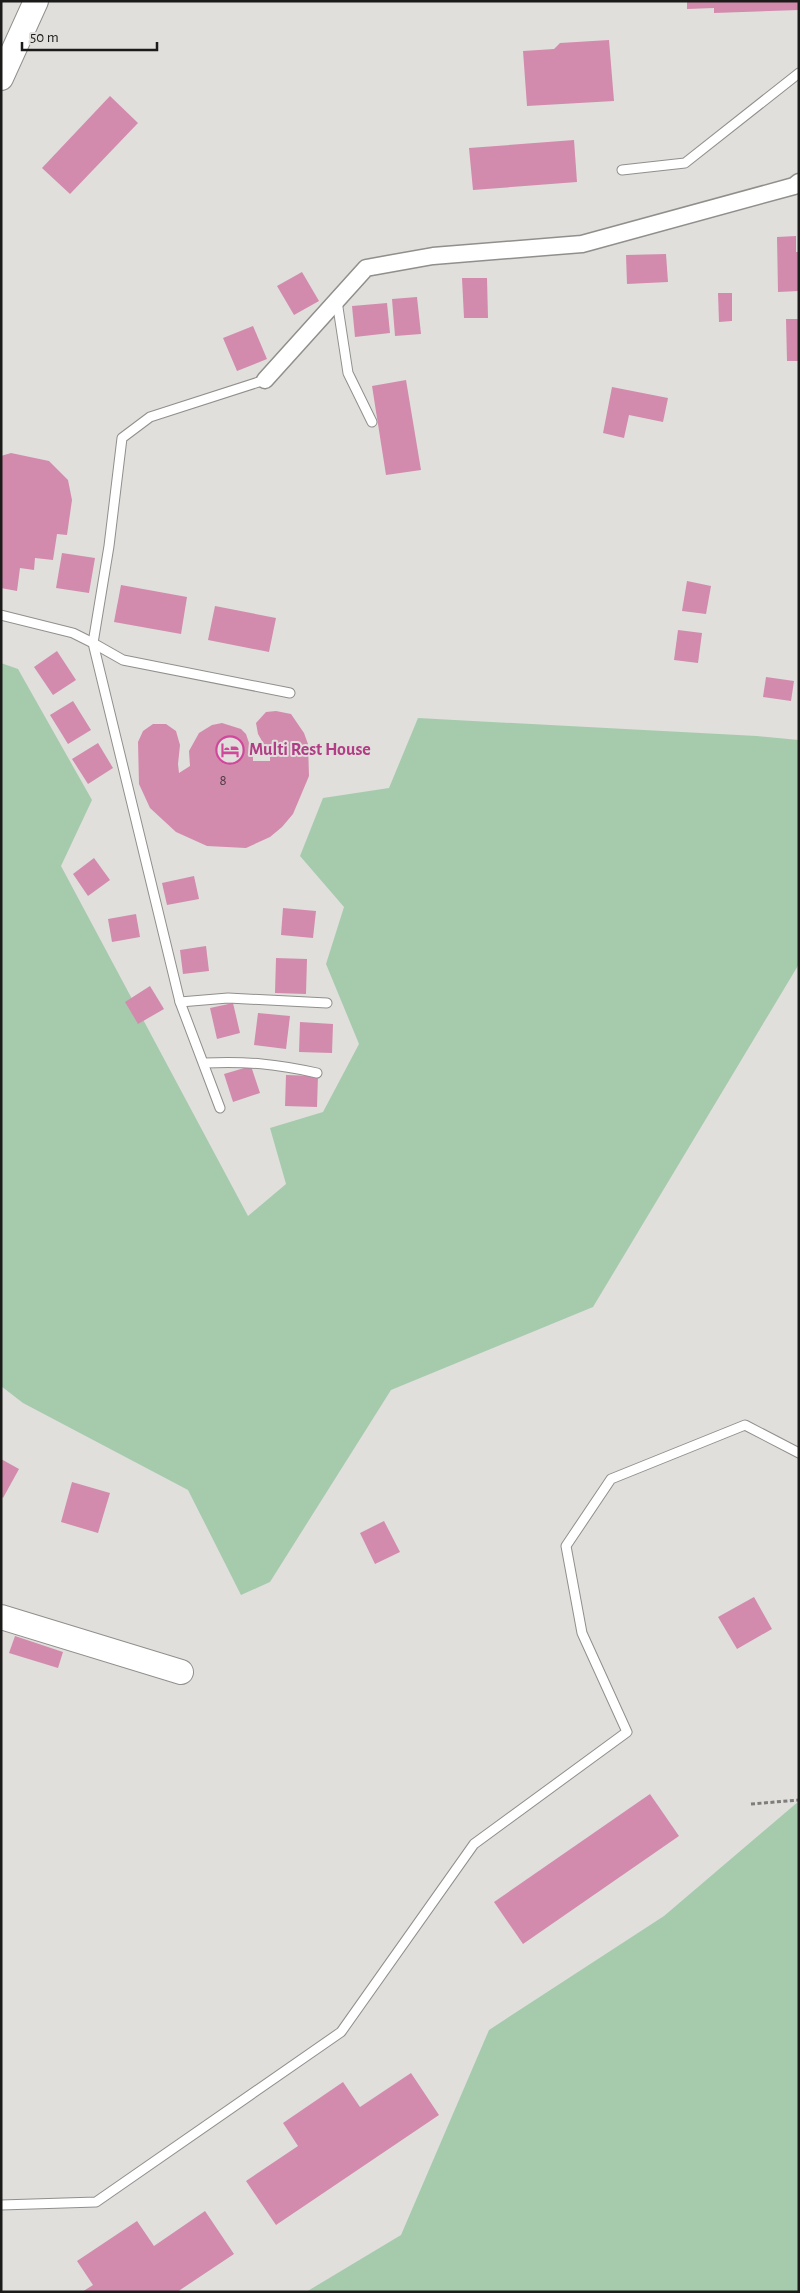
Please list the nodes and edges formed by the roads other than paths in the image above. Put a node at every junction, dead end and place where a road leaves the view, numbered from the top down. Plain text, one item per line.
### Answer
1 (36, 1) edge
2 (799, 73) edge
3 (1, 78) edge
4 (622, 170) dead end
5 (799, 182) edge
6 (337, 301) junction
7 (265, 380) joint
8 (372, 422) dead end
9 (1, 615) edge
10 (93, 642) junction
11 (290, 693) dead end
12 (180, 1002) junction
13 (327, 1003) dead end
14 (205, 1063) junction
15 (317, 1073) dead end
16 (220, 1108) dead end
17 (799, 1453) edge
18 (1, 1617) edge
19 (181, 1672) dead end
20 (1, 2205) edge

1 - 3 street
2 - 4 lane
5 - 6 street
6 - 7 street
6 - 8 lane
7 - 10 lane
9 - 10 lane
10 - 11 lane
10 - 12 lane
12 - 13 lane
12 - 14 lane
14 - 15 lane
14 - 16 lane
17 - 20 lane
18 - 19 street

